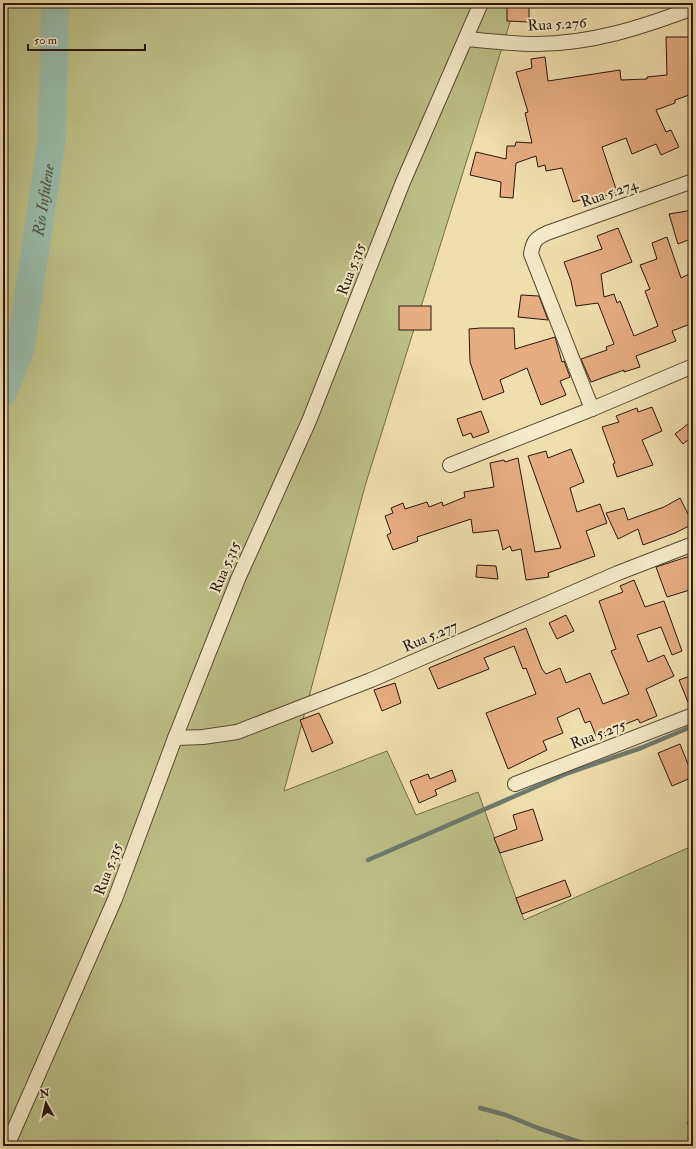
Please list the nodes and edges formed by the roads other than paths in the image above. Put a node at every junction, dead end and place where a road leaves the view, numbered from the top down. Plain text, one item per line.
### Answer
1 (481, 3) edge
2 (693, 8) edge
3 (466, 39) junction
4 (693, 181) edge
5 (693, 366) edge
6 (592, 409) junction
7 (450, 465) dead end
8 (693, 544) edge
9 (693, 715) edge
10 (175, 738) junction
11 (515, 784) dead end
12 (7, 1146) edge

1 - 3 street, Rua 5.315
2 - 3 street, Rua 5.276
3 - 10 street, Rua 5.315
4 - 6 street, Rua 5.274
5 - 6 street
6 - 7 street
8 - 10 street, Rua 5.277
9 - 11 street, Rua 5.275
10 - 12 street, Rua 5.315

